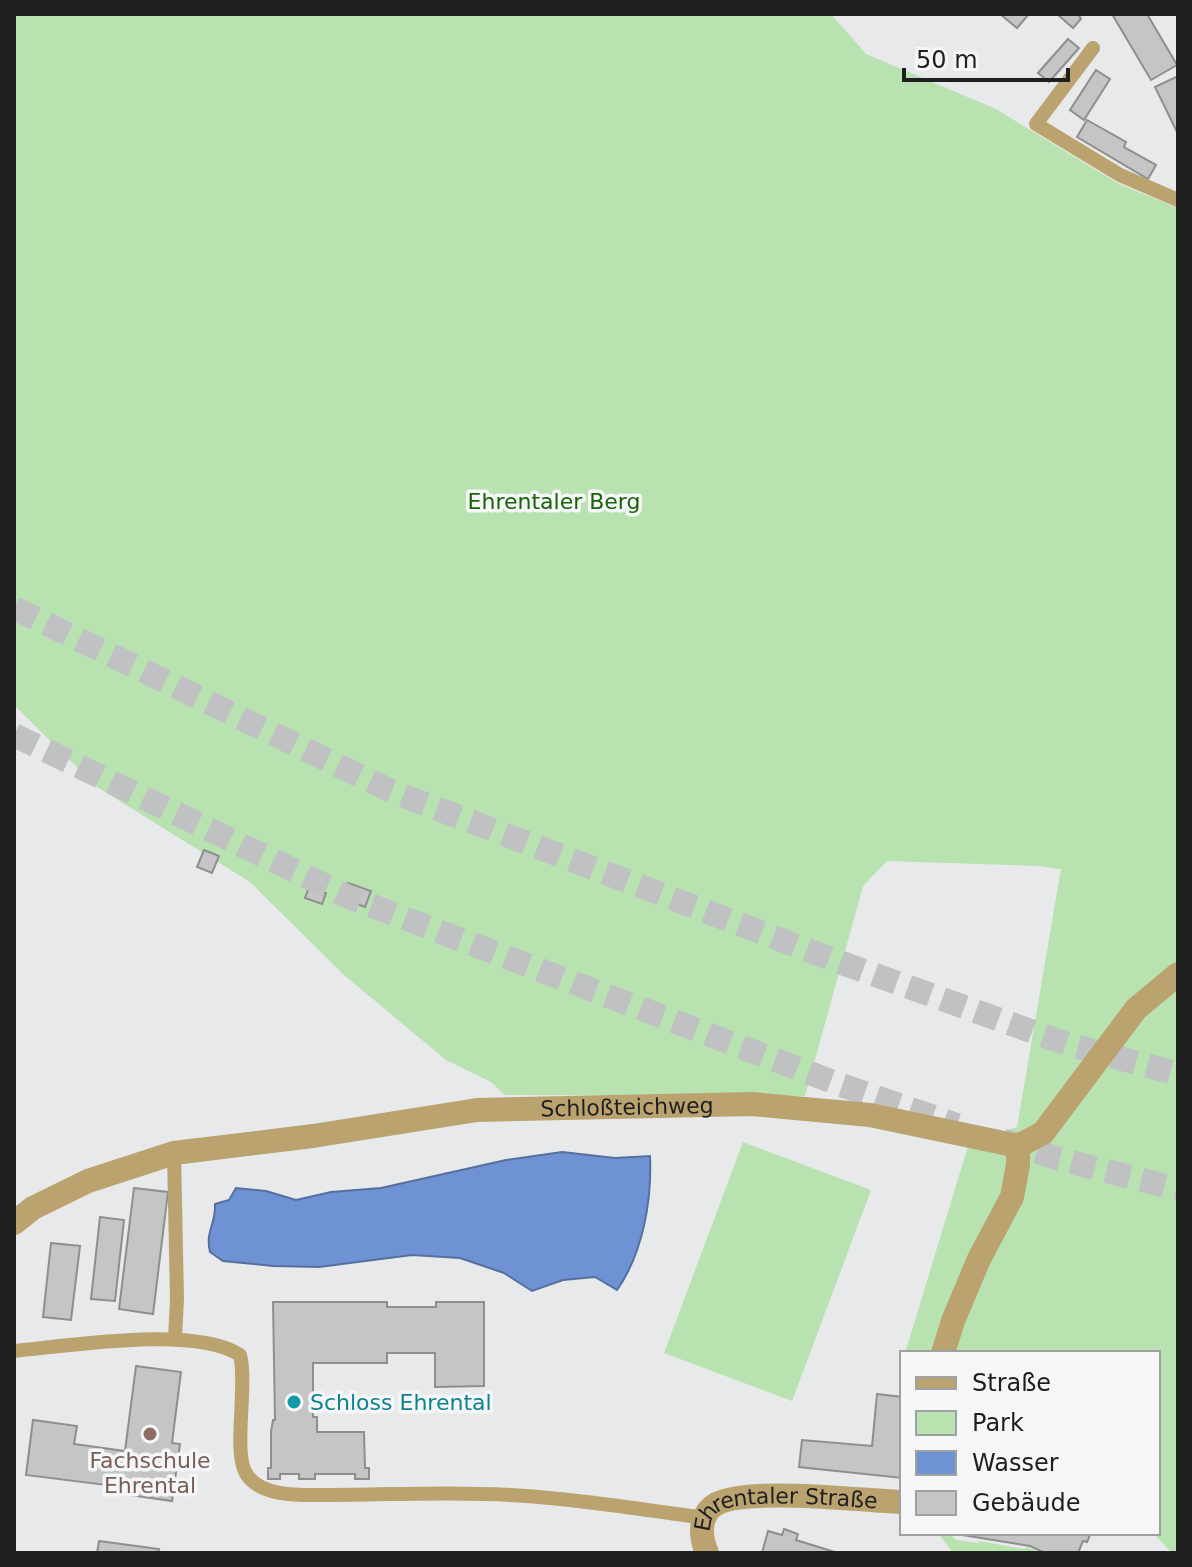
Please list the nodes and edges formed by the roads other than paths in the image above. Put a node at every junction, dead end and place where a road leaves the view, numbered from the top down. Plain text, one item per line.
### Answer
1 (1093, 48) dead end
2 (1178, 200) edge
3 (1178, 974) edge
4 (1018, 1146) junction
5 (174, 1153) junction
6 (14, 1223) edge
7 (175, 1338) junction
8 (14, 1351) edge
9 (944, 1351) edge
10 (900, 1502) edge
11 (705, 1518) junction
12 (707, 1553) edge

1 - 2 lane
3 - 4 street
4 - 5 street, Schloßteichweg
4 - 9 street
5 - 6 street, Schloßteichweg
5 - 7 lane
7 - 8 lane
7 - 11 lane
10 - 11 street, Ehrentaler Straße
11 - 12 street, Ehrentaler Straße

